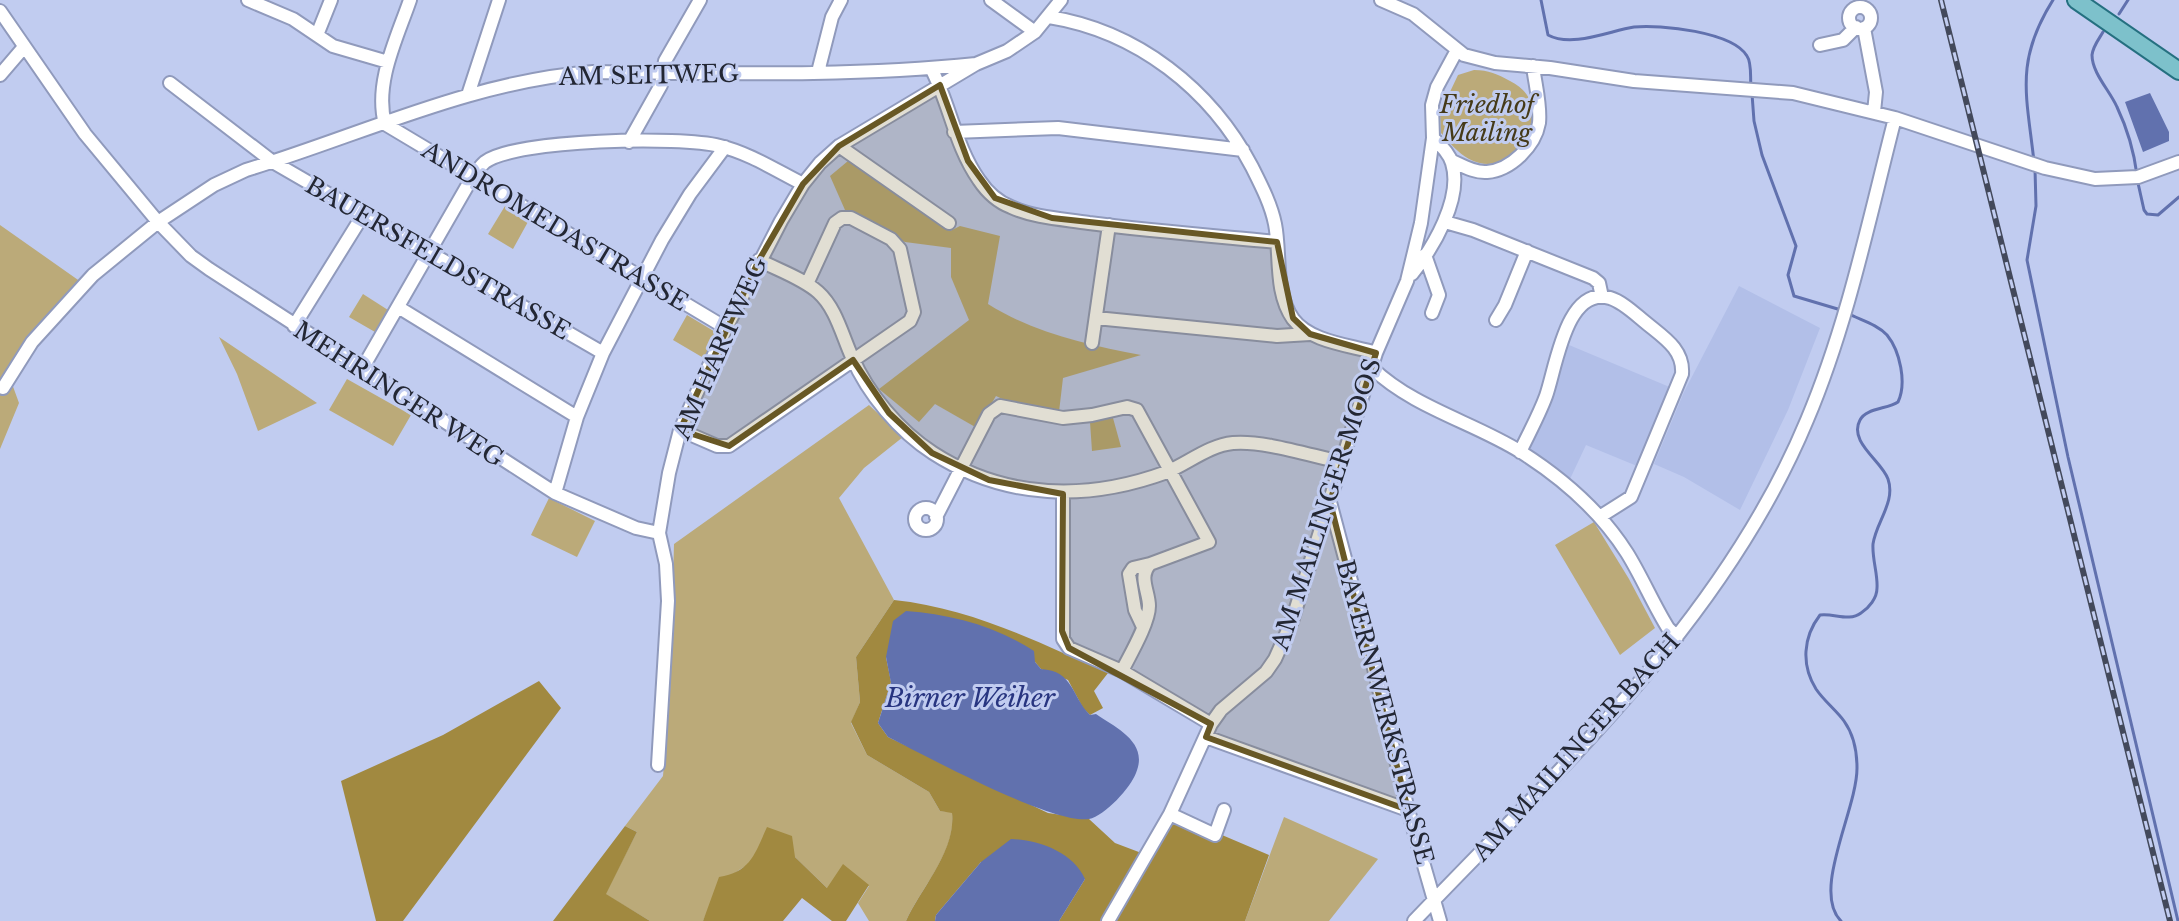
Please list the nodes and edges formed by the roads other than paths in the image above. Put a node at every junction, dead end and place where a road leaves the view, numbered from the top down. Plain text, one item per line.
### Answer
1 (248, 0) edge
2 (331, 0) edge
3 (410, 0) edge
4 (499, 0) edge
5 (700, 0) edge
6 (841, 0) edge
7 (991, 0) edge
8 (1061, 0) edge
9 (1846, 0) edge
10 (2076, 0) edge
11 (1389, 1) edge
12 (0, 11) edge
13 (1851, 13) junction
14 (1049, 17) junction
15 (1860, 28) junction
16 (1035, 32) junction
17 (317, 35) junction
18 (1820, 45) dead end
19 (24, 47) junction
20 (1457, 50) junction
21 (388, 62) junction
22 (976, 64) junction
23 (1533, 66) junction
24 (2176, 67) edge
25 (931, 68) junction
26 (664, 72) junction
27 (818, 72) junction
28 (0, 75) edge
29 (170, 83) dead end
30 (940, 85) junction
31 (468, 95) junction
32 (1874, 112) junction
33 (1895, 118) junction
34 (385, 124) junction
35 (954, 132) junction
36 (1433, 138) junction
37 (629, 142) junction
38 (839, 146) junction
39 (725, 147) junction
40 (1243, 150) junction
41 (1452, 161) junction
42 (273, 162) junction
43 (2179, 162) edge
44 (473, 176) junction
45 (803, 184) junction
46 (363, 215) junction
47 (158, 222) junction
48 (1445, 222) junction
49 (949, 223) dead end
50 (1421, 223) junction
51 (1109, 225) junction
52 (1277, 242) junction
53 (1527, 251) junction
54 (431, 253) junction
55 (1425, 255) junction
56 (759, 260) junction
57 (642, 279) junction
58 (1407, 281) junction
59 (807, 284) junction
60 (1602, 297) junction
61 (398, 307) junction
62 (1432, 313) dead end
63 (1096, 318) junction
64 (1496, 320) dead end
65 (294, 326) junction
66 (726, 328) junction
67 (1310, 334) junction
68 (1092, 343) dead end
69 (603, 353) junction
70 (1376, 353) junction
71 (853, 360) junction
72 (1372, 368) junction
73 (362, 369) junction
74 (3, 388) dead end
75 (577, 417) junction
76 (680, 430) junction
77 (1520, 452) junction
78 (1341, 462) junction
79 (962, 469) junction
80 (1172, 470) junction
81 (555, 493) junction
82 (1063, 494) junction
83 (1330, 502) junction
84 (1601, 516) junction
85 (936, 517) dead end
86 (659, 533) junction
87 (1677, 637) junction
88 (1122, 671) junction
89 (1208, 731) junction
90 (658, 765) dead end
91 (1224, 810) dead end
92 (1408, 810) junction
93 (1170, 814) junction
94 (1434, 899) junction
95 (1108, 921) edge
96 (1414, 921) edge
97 (1440, 921) edge

1 - 17 street
2 - 17 street
3 - 21 street
4 - 31 street
5 - 26 street
6 - 27 street
7 - 16 street
8 - 14 street, AM HARTWEG
9 - 13 street
10 - 24 main road
11 - 20 street
12 - 19 street, MEHRINGER WEG
13 - 15 street
13 - 15 street
14 - 16 street, AM HARTWEG
14 - 40 street
15 - 18 street
15 - 32 street
16 - 22 street, AM HARTWEG
17 - 21 street
19 - 28 street
19 - 47 street, MEHRINGER WEG
20 - 23 street
20 - 36 street, AM MAILINGER MOOS
21 - 34 street
22 - 25 street, AM SEITWEG
22 - 30 street, AM HARTWEG
23 - 32 street
23 - 41 street
25 - 27 street, AM SEITWEG
25 - 30 street
26 - 27 street, AM SEITWEG
26 - 31 street, AM SEITWEG
26 - 37 street
29 - 42 street, BAUERSFELDSTRASSE
30 - 35 street
30 - 38 street, AM HARTWEG
31 - 34 street, AM SEITWEG
32 - 33 street
33 - 43 street
33 - 87 street, AM MAILINGER BACH
34 - 42 street, AM SEITWEG
34 - 44 street, ANDROMEDASTRASSE
35 - 40 street
35 - 51 street
36 - 41 street
36 - 50 street, AM MAILINGER MOOS
37 - 39 street
37 - 44 street
38 - 45 street, AM HARTWEG
38 - 49 street
39 - 45 street
39 - 57 street
40 - 52 street
41 - 48 street, AM MAILINGER MOOS
42 - 46 street, BAUERSFELDSTRASSE
42 - 47 street, AM SEITWEG
44 - 54 street
44 - 57 street, ANDROMEDASTRASSE
45 - 56 street, AM HARTWEG
46 - 54 street, BAUERSFELDSTRASSE
46 - 65 street
47 - 65 street, MEHRINGER WEG
47 - 74 street, AM SEITWEG
48 - 50 street
48 - 53 street
48 - 55 street, AM MAILINGER MOOS
50 - 58 street, AM MAILINGER MOOS
51 - 52 street
51 - 63 street
52 - 67 street
53 - 60 street
53 - 64 street
54 - 61 street
54 - 69 street, BAUERSFELDSTRASSE
55 - 58 street, AM MAILINGER MOOS
55 - 62 street
56 - 59 street
56 - 66 street, AM HARTWEG
57 - 66 street, ANDROMEDASTRASSE
57 - 69 street
58 - 70 street, AM MAILINGER MOOS
59 - 71 street
59 - 71 street
60 - 77 street
60 - 84 street
61 - 73 street
61 - 75 street
63 - 67 street
63 - 68 street
65 - 73 street, MEHRINGER WEG
66 - 76 street, AM HARTWEG
67 - 70 street
69 - 75 street
70 - 72 street, AM MAILINGER MOOS
71 - 76 street
71 - 79 street
72 - 77 street
72 - 78 street, AM MAILINGER MOOS
73 - 81 street, MEHRINGER WEG
75 - 81 street
76 - 86 street, AM HARTWEG
77 - 84 street
78 - 80 street
78 - 83 street, AM MAILINGER MOOS
79 - 80 street
79 - 82 street
79 - 85 street
80 - 82 street
80 - 88 street
81 - 86 street, MEHRINGER WEG
82 - 88 street
83 - 89 street, AM MAILINGER MOOS
83 - 92 street, BAYERNWERKSTRASSE
84 - 87 street
86 - 90 street, AM HARTWEG
87 - 94 street, AM MAILINGER BACH
88 - 89 street
89 - 92 street
89 - 93 street, AM MAILINGER MOOS
91 - 93 street
92 - 94 street, BAYERNWERKSTRASSE
93 - 95 street, AM MAILINGER MOOS
94 - 96 street, AM MAILINGER BACH
94 - 97 street, BAYERNWERKSTRASSE

